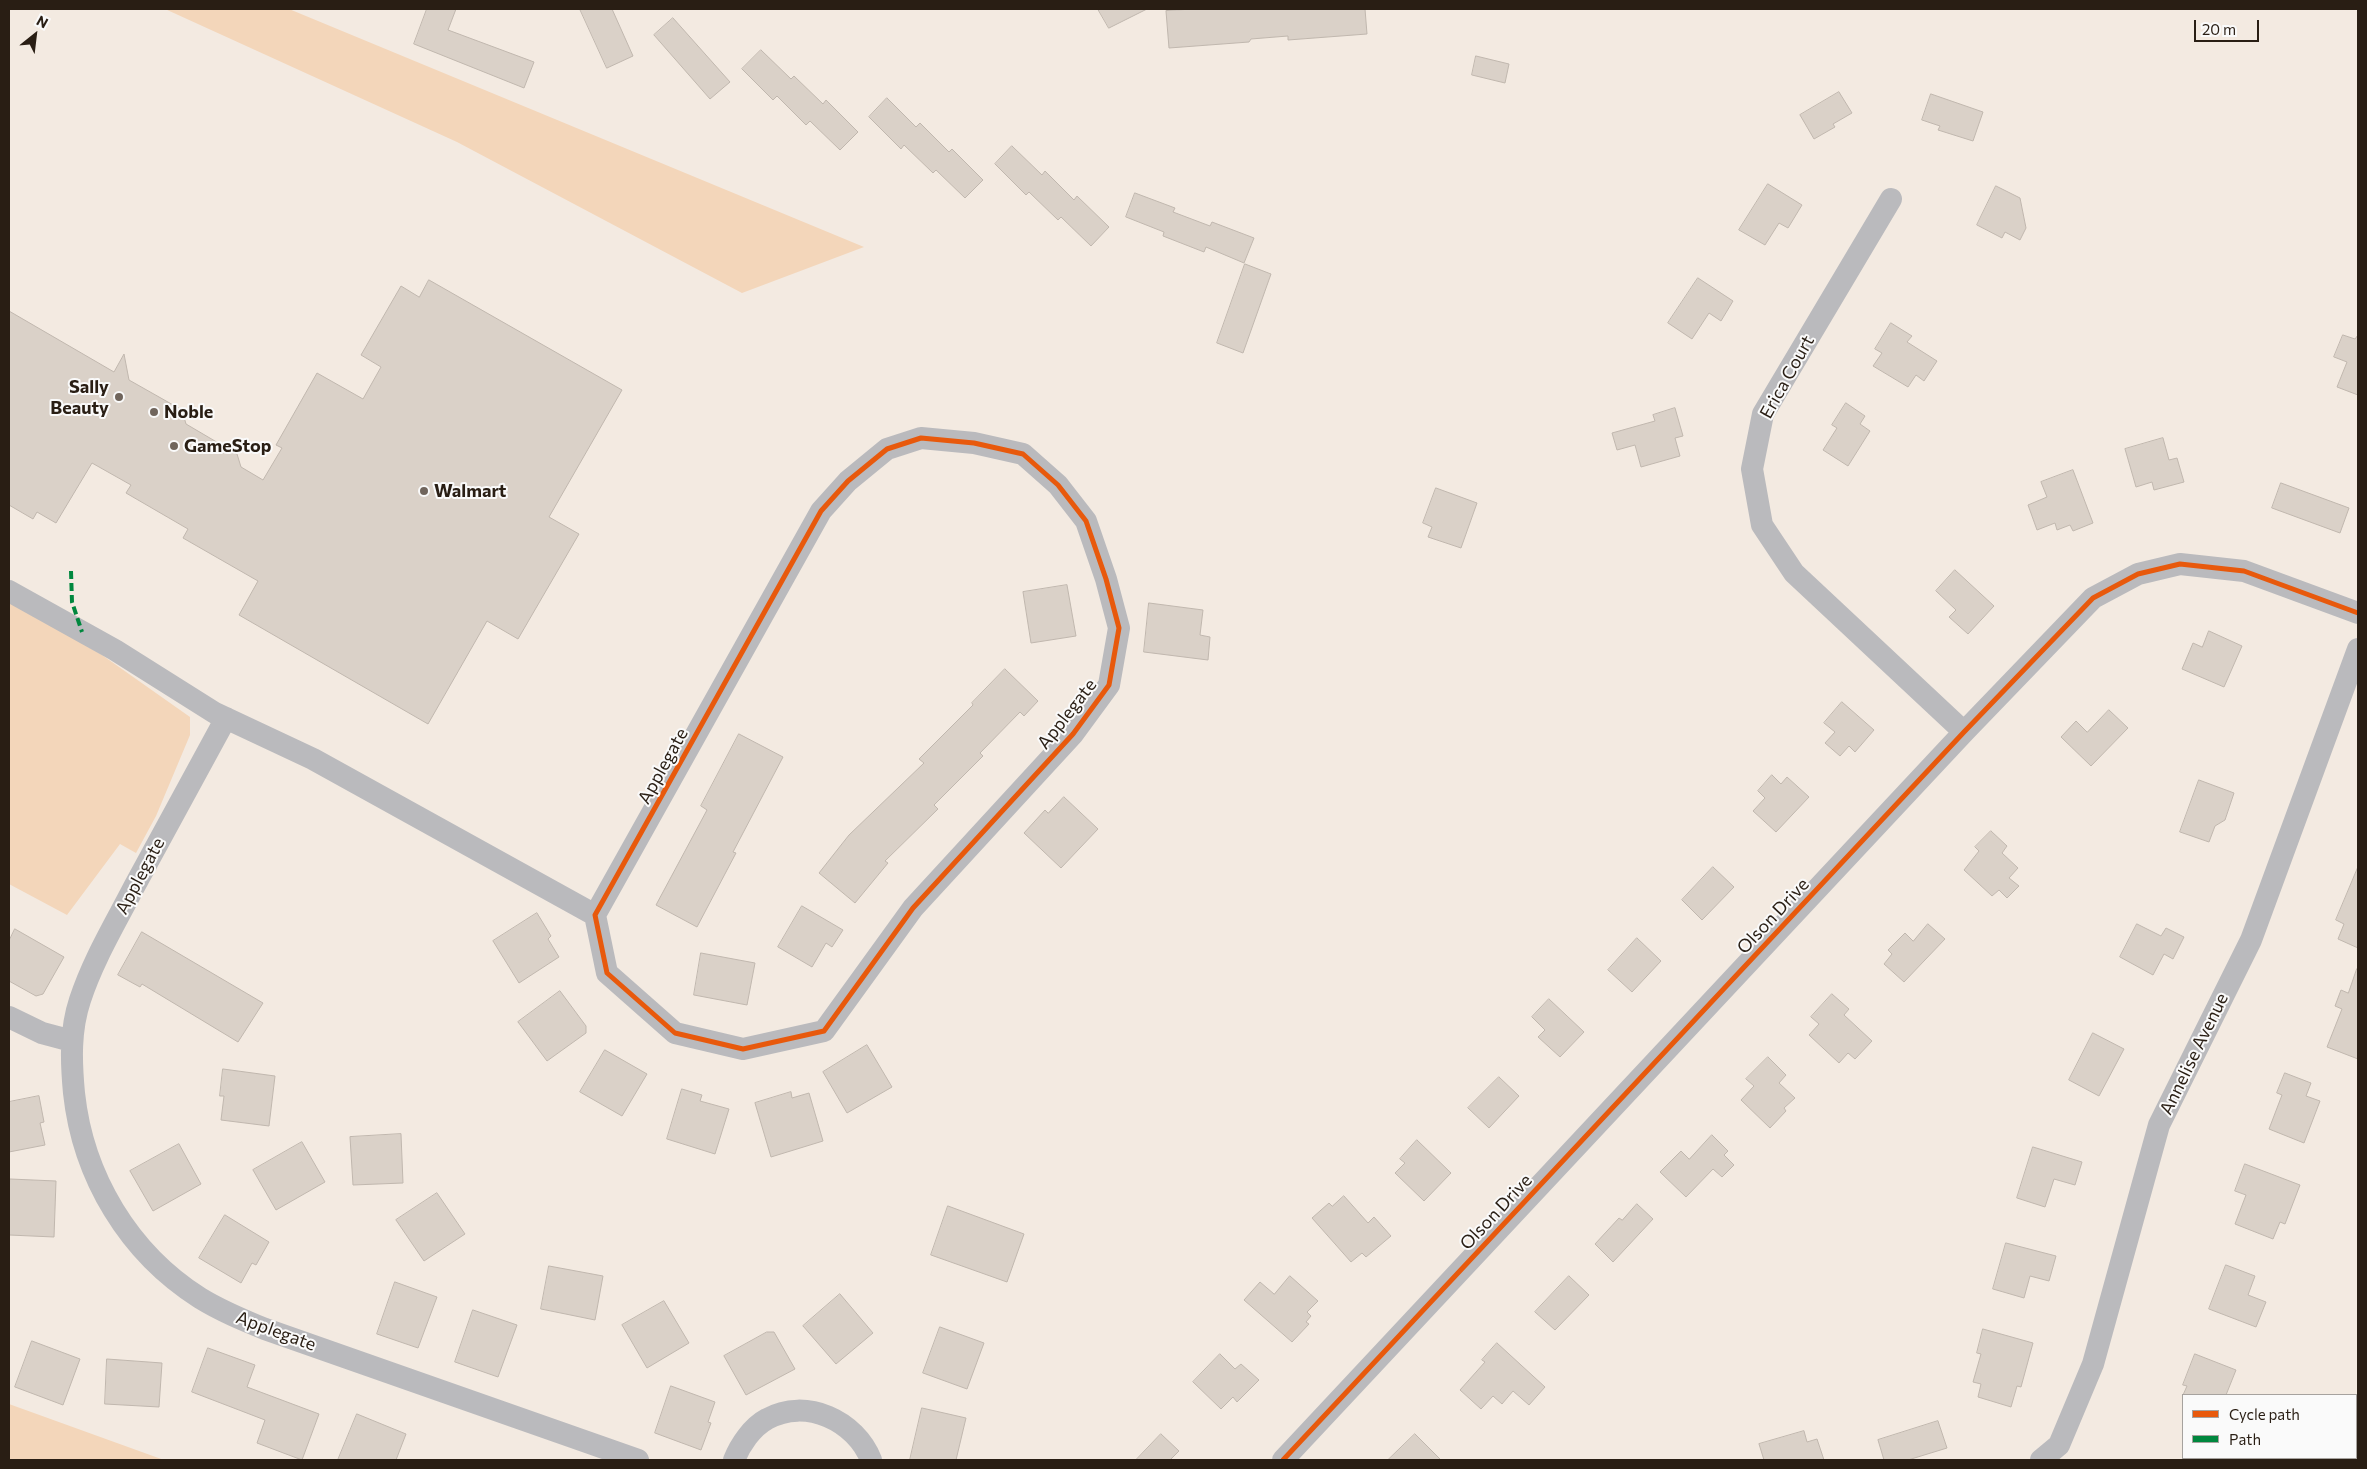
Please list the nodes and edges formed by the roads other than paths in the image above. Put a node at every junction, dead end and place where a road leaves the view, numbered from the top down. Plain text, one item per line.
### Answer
1 (1891, 199) dead end
2 (9, 591) edge
3 (2358, 613) edge
4 (2358, 649) edge
5 (226, 718) junction
6 (1964, 732) junction
7 (596, 915) junction
8 (9, 1017) edge
9 (72, 1041) junction
10 (638, 1460) edge
11 (734, 1460) edge
12 (871, 1460) edge
13 (1283, 1460) edge
14 (2041, 1460) edge

1 - 6 street, Erica Court
2 - 5 street
3 - 6 street, Olson Drive
4 - 14 street, Annelise Avenue
5 - 7 street
5 - 9 street, Applegate
6 - 13 street, Olson Drive
7 - 7 street, Applegate
8 - 9 street
9 - 10 street, Applegate
11 - 12 street

